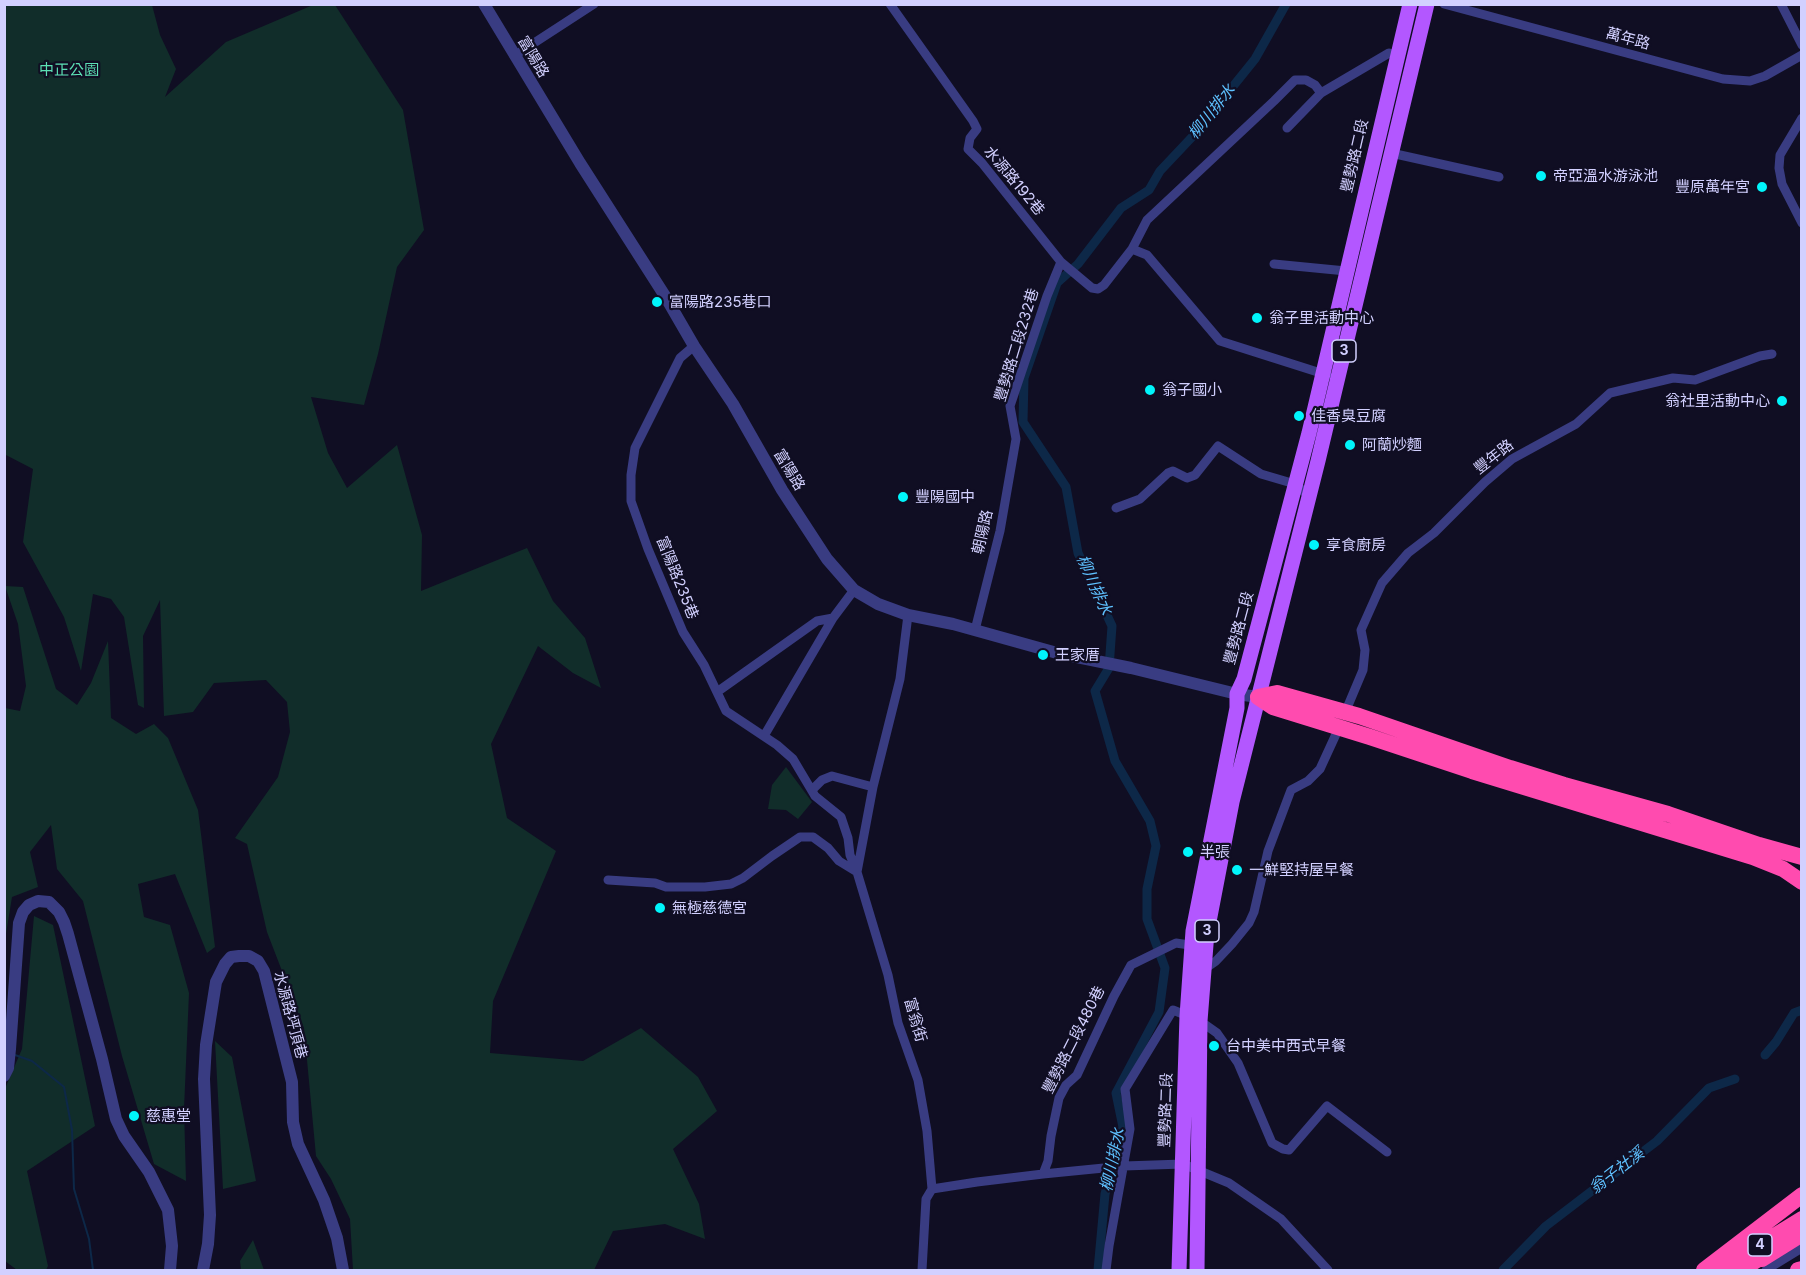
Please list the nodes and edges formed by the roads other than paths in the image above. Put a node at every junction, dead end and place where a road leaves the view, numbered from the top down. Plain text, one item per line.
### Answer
1 (484, 4) edge
2 (594, 4) edge
3 (891, 4) edge
4 (1410, 4) edge
5 (1427, 4) edge
6 (1444, 4) edge
7 (1781, 4) edge
8 (1802, 45) edge
9 (1802, 55) edge
10 (514, 56) junction
11 (1397, 56) junction
12 (1321, 93) junction
13 (1802, 118) edge
14 (1287, 128) dead end
15 (1391, 153) junction
16 (1499, 177) dead end
17 (1802, 223) edge
18 (1132, 249) junction
19 (1061, 262) junction
20 (1274, 264) dead end
21 (1346, 271) junction
22 (694, 346) junction
23 (1772, 354) dead end
24 (1330, 376) junction
25 (1016, 439) joint
26 (1295, 483) junction
27 (1309, 496) junction
28 (1116, 508) dead end
29 (854, 590) junction
30 (908, 615) junction
31 (833, 618) junction
32 (975, 630) junction
33 (717, 692) junction
34 (1237, 694) junction
35 (1258, 697) junction
36 (1347, 708) dead end
37 (1337, 732) dead end
38 (764, 735) junction
39 (1507, 775) junction
40 (873, 788) junction
41 (812, 790) junction
42 (1802, 857) edge
43 (857, 872) junction
44 (608, 880) dead end
45 (1802, 882) edge
46 (1198, 947) junction
47 (1203, 970) junction
48 (1194, 1019) junction
49 (4, 1076) edge
50 (1387, 1152) dead end
51 (1183, 1164) junction
52 (1120, 1167) junction
53 (1198, 1169) junction
54 (1043, 1174) junction
55 (932, 1189) junction
56 (1802, 1195) edge
57 (1802, 1218) edge
58 (1802, 1233) edge
59 (1802, 1248) edge
60 (170, 1270) edge
61 (203, 1270) edge
62 (343, 1270) edge
63 (922, 1270) edge
64 (1106, 1270) edge
65 (1179, 1270) edge
66 (1197, 1270) edge
67 (1328, 1270) edge
68 (1704, 1270) edge
69 (1712, 1270) edge
70 (1719, 1270) edge
71 (1742, 1270) edge
72 (1766, 1270) edge

1 - 10 street, 富陽路
2 - 10 street
3 - 19 street, 水源路192巷
4 - 11 main road, 豐勢路二段 / 3
5 - 15 main road, 豐勢路二段 / 3
6 - 9 street, 萬年路
7 - 8 street
10 - 22 street, 富陽路
11 - 12 street
11 - 21 main road, 豐勢路二段 / 3
12 - 14 street
12 - 18 street
13 - 17 street
15 - 16 street
15 - 24 main road, 豐勢路二段 / 3
18 - 19 street, 水源路192巷
18 - 24 street
19 - 25 street, 豐勢路二段232巷
20 - 21 street
21 - 24 main road, 豐勢路二段 / 3
22 - 29 street, 富陽路
22 - 33 street, 富陽路235巷
23 - 36 street, 豐年路
24 - 26 main road, 豐勢路二段 / 3
24 - 27 main road, 豐勢路二段 / 3
25 - 32 street, 朝陽路
26 - 27 street
26 - 28 street
26 - 34 main road, 豐勢路二段 / 3
27 - 35 main road, 豐勢路二段 / 3
29 - 30 street, 富陽路
29 - 31 street
30 - 32 street, 富陽路
30 - 40 street, 富翁街
31 - 33 street
31 - 38 street
32 - 34 street, 富陽路
33 - 38 street, 富陽路235巷
34 - 35 street, 富陽路
34 - 46 main road, 豐勢路二段 / 3
35 - 39 highway
35 - 46 main road, 豐勢路二段 / 3
37 - 47 street
38 - 41 street, 富陽路235巷
39 - 42 highway
39 - 45 highway
40 - 41 street
40 - 43 street, 富翁街
41 - 43 street, 富陽路235巷
43 - 44 street
43 - 55 street, 富翁街
46 - 47 main road, 豐勢路二段 / 3
46 - 48 main road, 豐勢路二段 / 3
46 - 54 street, 豐勢路二段480巷
47 - 48 main road, 豐勢路二段 / 3
48 - 50 street
48 - 51 main road, 豐勢路二段 / 3
48 - 52 street
48 - 53 main road, 豐勢路二段 / 3
49 - 60 street
51 - 52 street
51 - 53 street
51 - 65 main road, 豐勢路二段 / 3
52 - 54 street
52 - 64 street
53 - 66 main road, 豐勢路二段 / 3
53 - 67 street
54 - 55 street
55 - 63 street, 富翁街
56 - 68 highway
57 - 69 street
57 - 70 highway, 4
58 - 71 highway, 4
59 - 72 street
61 - 62 street, 水源路坪頂巷

